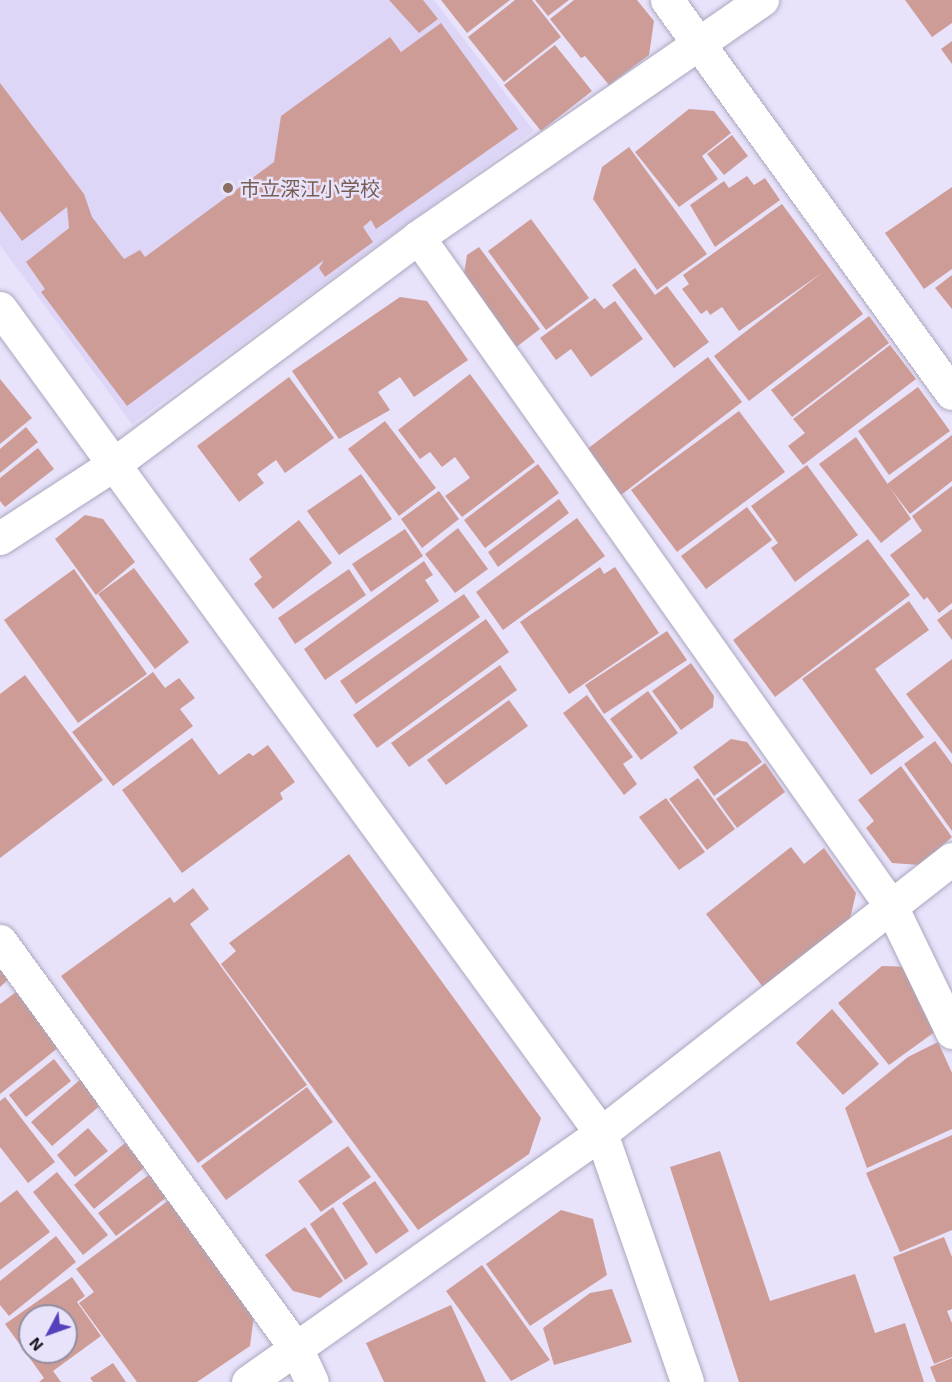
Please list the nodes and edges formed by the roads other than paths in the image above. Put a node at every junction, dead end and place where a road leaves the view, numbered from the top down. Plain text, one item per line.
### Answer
1 (667, 0) edge
2 (762, 0) edge
3 (699, 44) junction
4 (418, 237) junction
5 (0, 308) edge
6 (952, 393) edge
7 (114, 464) junction
8 (0, 538) edge
9 (952, 860) edge
10 (891, 906) junction
11 (0, 941) edge
12 (952, 1032) edge
13 (601, 1133) junction
14 (297, 1350) junction
15 (248, 1382) edge
16 (312, 1382) edge
17 (687, 1382) edge

1 - 3 street
2 - 3 street
3 - 4 street
3 - 6 street
4 - 7 street
4 - 10 street
5 - 7 street
7 - 8 street
7 - 13 street
9 - 10 street
10 - 12 street
10 - 13 street
11 - 14 street
13 - 14 street
13 - 17 street
14 - 15 street
14 - 16 street

